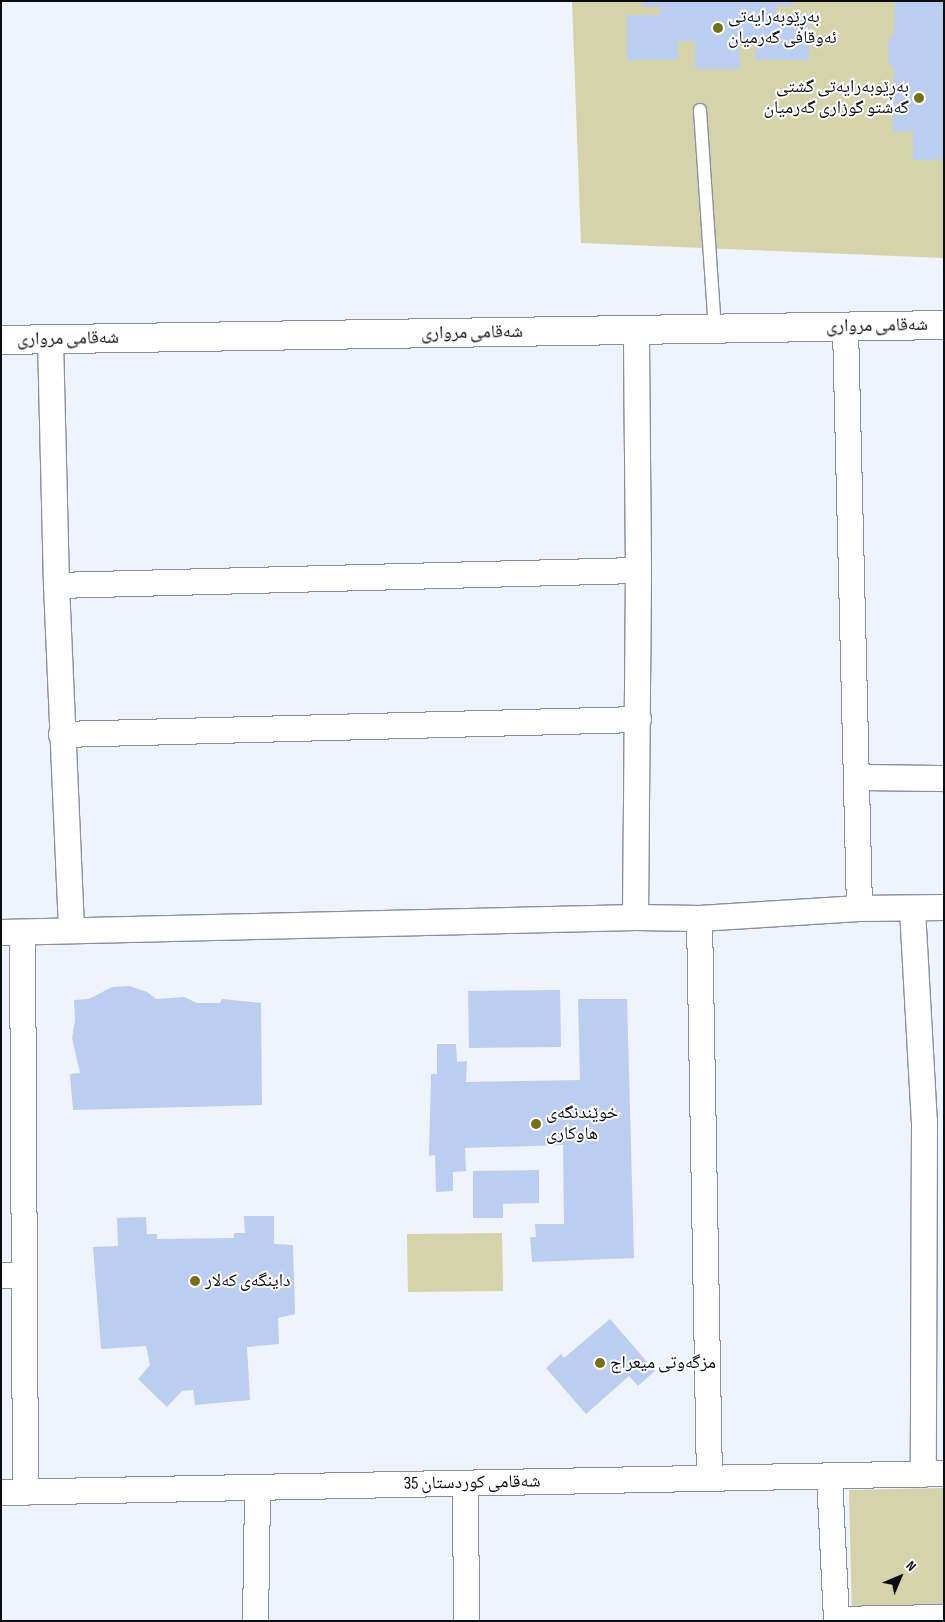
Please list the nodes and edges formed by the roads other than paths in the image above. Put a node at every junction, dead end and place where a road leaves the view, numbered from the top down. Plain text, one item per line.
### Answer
1 (700, 110) dead end
2 (944, 325) edge
3 (845, 327) junction
4 (715, 329) junction
5 (636, 330) junction
6 (1, 340) edge
7 (50, 340) junction
8 (638, 570) junction
9 (56, 585) junction
10 (638, 719) junction
11 (61, 734) junction
12 (856, 777) junction
13 (944, 778) edge
14 (944, 907) edge
15 (859, 908) junction
16 (912, 909) junction
17 (634, 916) junction
18 (699, 918) junction
19 (71, 929) junction
20 (11, 932) edge
21 (934, 1120) edge
22 (13, 1275) edge
23 (933, 1473) edge
24 (829, 1476) junction
25 (709, 1478) junction
26 (465, 1483) junction
27 (257, 1487) junction
28 (13, 1492) edge
29 (944, 1617) edge
30 (836, 1620) edge
31 (255, 1621) edge
32 (466, 1621) edge

1 - 4 lane
2 - 3 street, شەقامی مرواری
3 - 4 street, شەقامی مرواری
3 - 12 street
4 - 5 street, شەقامی مرواری
5 - 7 street, شەقامی مرواری
5 - 8 street
6 - 7 street, شەقامی مرواری
7 - 9 street
8 - 9 street
8 - 10 street
9 - 11 street
10 - 11 street
10 - 17 street
11 - 19 street
12 - 13 street
12 - 15 street
14 - 16 street
15 - 16 street
15 - 18 street
16 - 21 street
17 - 18 street
17 - 19 street
18 - 25 street
19 - 20 street
20 - 22 street
21 - 23 street
22 - 28 street
23 - 24 street, شەقامی کوردستان 35
24 - 25 street, شەقامی کوردستان 35
24 - 30 street
25 - 26 street, شەقامی کوردستان 35
26 - 27 street, شەقامی کوردستان 35
26 - 32 street
27 - 28 street, شەقامی کوردستان 35
27 - 31 street
29 - 30 street

